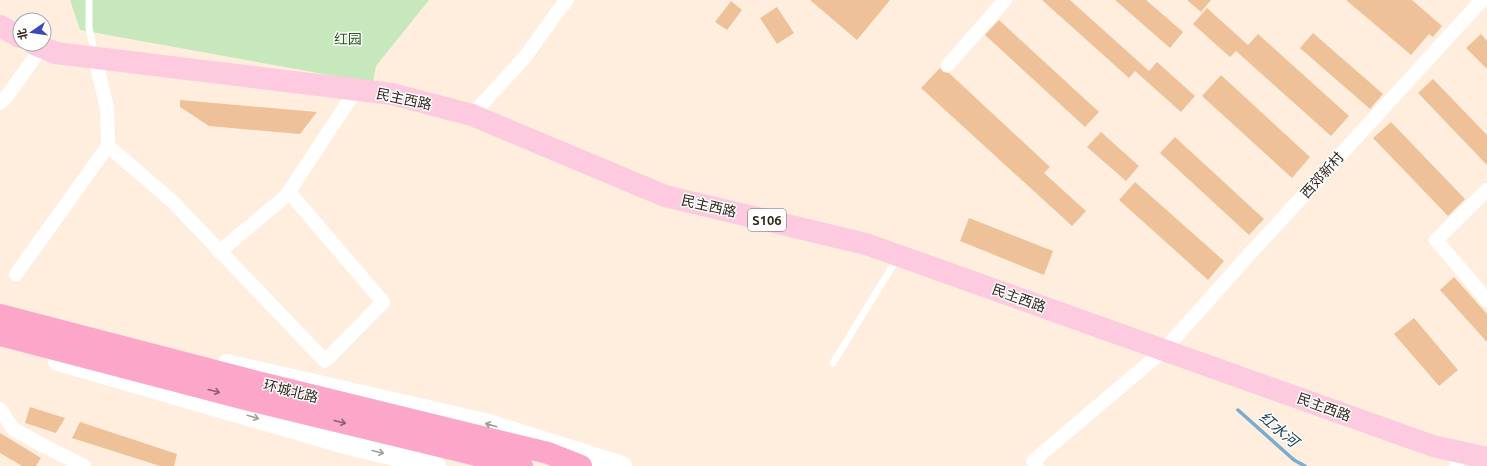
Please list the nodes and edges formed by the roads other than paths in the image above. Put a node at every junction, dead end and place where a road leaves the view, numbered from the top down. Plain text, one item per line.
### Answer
1 (89, 0) edge
2 (567, 0) edge
3 (1005, 0) edge
4 (1482, 0) edge
5 (0, 26) edge
6 (12, 33) edge
7 (52, 51) edge
8 (34, 52) edge
9 (96, 58) junction
10 (948, 65) dead end
11 (356, 90) junction
12 (0, 103) edge
13 (472, 115) junction
14 (108, 146) junction
15 (1487, 190) edge
16 (289, 192) junction
17 (219, 252) junction
18 (899, 256) junction
19 (16, 274) dead end
20 (1487, 300) edge
21 (0, 309) edge
22 (0, 315) edge
23 (0, 335) edge
24 (0, 344) edge
25 (1164, 350) junction
26 (833, 363) dead end
27 (0, 409) edge
28 (1487, 458) edge
29 (1458, 459) edge
30 (1033, 464) edge
31 (84, 466) edge
32 (436, 466) edge
33 (522, 466) edge
34 (581, 466) edge
35 (622, 466) edge

1 - 9 lane
2 - 13 street
3 - 10 street
4 - 25 street, 西郊新村
5 - 6 main road
7 - 9 main road, 民主西路 / S106
8 - 12 street
9 - 11 main road, 民主西路 / S106
9 - 14 street
11 - 13 main road, 民主西路 / S106
11 - 16 street
13 - 18 main road, 民主西路 / S106
14 - 17 street
14 - 19 street
15 - 20 street
16 - 17 street
16 - 17 street
18 - 25 main road, 民主西路 / S106
18 - 26 lane
35 -> 21 main road
22 - 34 highway, 环城北路
23 -> 33 highway, 环城北路
24 -> 32 main road
25 - 29 main road, 民主西路 / S106
25 - 30 street, 西郊新村
27 - 31 street
28 - 29 main road, 民主西路 / S106

